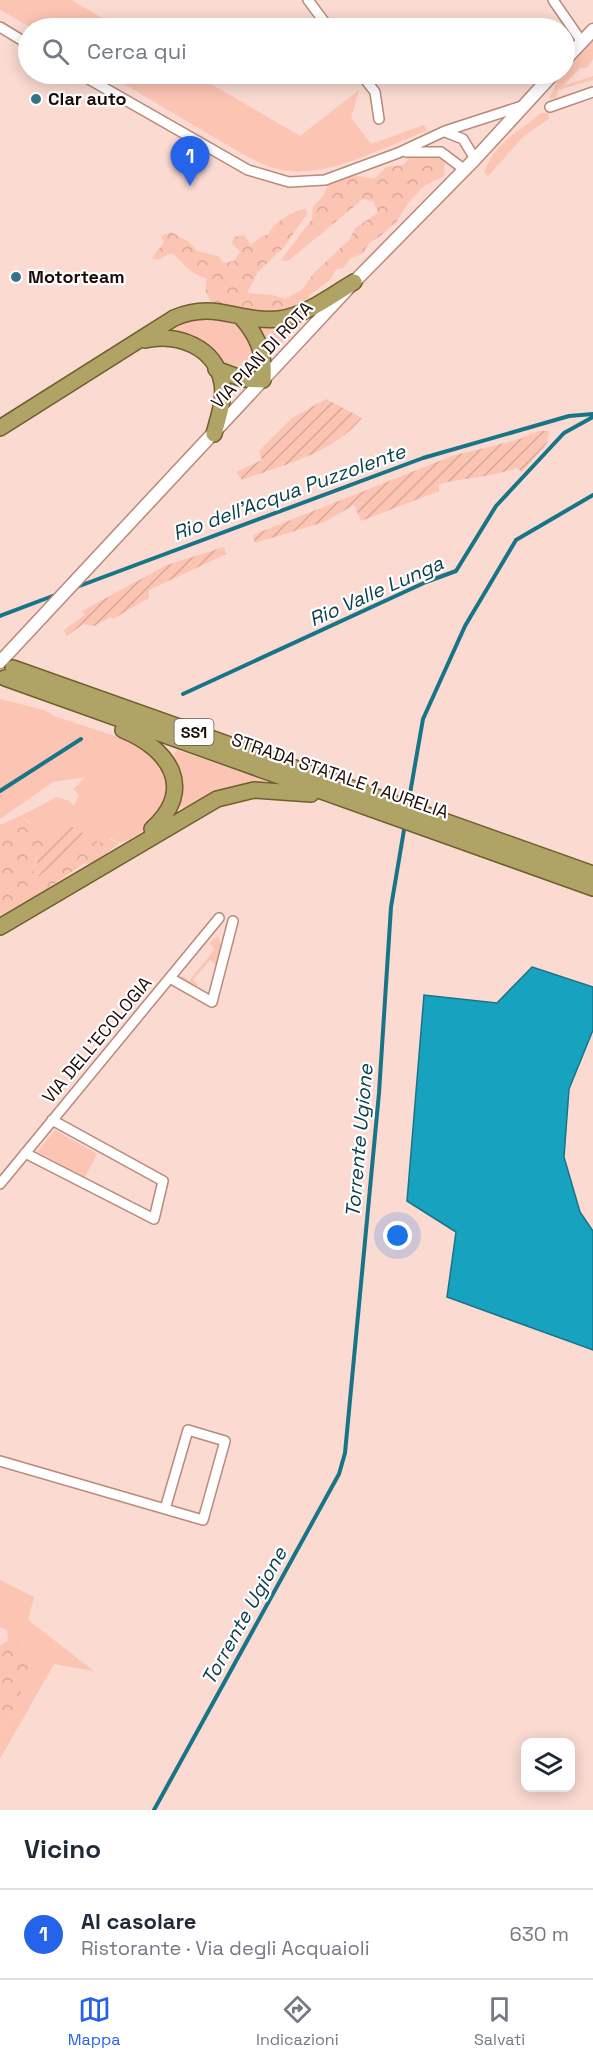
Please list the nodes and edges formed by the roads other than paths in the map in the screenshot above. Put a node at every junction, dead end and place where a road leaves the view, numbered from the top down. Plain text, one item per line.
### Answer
1 (308, 0) edge
2 (553, 0) edge
3 (322, 18) edge
4 (565, 18) edge
5 (0, 27) edge
6 (593, 30) edge
7 (575, 32) edge
8 (18, 38) edge
9 (582, 42) junction
10 (575, 49) edge
11 (97, 84) edge
12 (369, 84) edge
13 (544, 84) edge
14 (593, 92) edge
15 (524, 105) junction
16 (550, 107) dead end
17 (379, 119) dead end
18 (445, 132) junction
19 (398, 153) junction
20 (475, 159) junction
21 (465, 170) junction
22 (354, 282) junction
23 (241, 317) junction
24 (139, 342) junction
25 (216, 369) junction
26 (263, 380) junction
27 (0, 428) edge
28 (214, 434) junction
29 (6, 670) edge
30 (39, 691) junction
31 (344, 798) junction
32 (373, 802) junction
33 (456, 832) junction
34 (128, 849) junction
35 (555, 860) junction
36 (593, 869) edge
37 (593, 874) edge
38 (593, 888) edge
39 (219, 918) dead end
40 (233, 921) dead end
41 (0, 927) edge
42 (170, 978) junction
43 (52, 1120) junction
44 (25, 1154) junction
45 (0, 1184) edge
46 (0, 1461) edge
47 (165, 1509) junction

1 - 3 street
2 - 4 street
5 - 8 street
6 - 9 main road
7 - 9 street
9 - 10 main road
11 - 19 street
12 - 17 street
13 - 15 main road, VIA PIAN DI ROTA
14 - 16 street
15 - 18 street
15 - 20 main road, VIA PIAN DI ROTA
18 - 19 street
18 - 20 street
19 - 21 street
20 - 21 main road, VIA PIAN DI ROTA
21 - 22 main road, VIA PIAN DI ROTA
22 - 23 highway
22 - 26 main road, VIA PIAN DI ROTA
23 - 24 highway
23 - 26 highway
24 - 25 highway
24 - 27 highway
25 - 26 highway
25 - 28 highway
26 - 28 main road, VIA PIAN DI ROTA
28 - 29 main road, VIA PIAN DI ROTA
29 - 30 highway, STRADA STATALE 1 AURELIA / SS1
29 - 32 highway, STRADA STATALE 1 AURELIA / SS1
30 - 31 highway, STRADA STATALE 1 AURELIA / SS1
30 - 34 highway
31 - 32 highway, STRADA STATALE 1 AURELIA / SS1
31 - 34 highway
32 - 33 highway, STRADA STATALE 1 AURELIA / SS1
33 - 35 highway, STRADA STATALE 1 AURELIA / SS1
33 - 38 highway, STRADA STATALE 1 AURELIA / SS1
34 - 41 highway
35 - 36 highway
35 - 37 highway, STRADA STATALE 1 AURELIA / SS1
39 - 42 street, VIA DELL'ECOLOGIA
40 - 42 street
42 - 43 street, VIA DELL'ECOLOGIA
43 - 44 street, VIA DELL'ECOLOGIA
43 - 44 street
44 - 45 street, VIA DELL'ECOLOGIA
46 - 47 street
47 - 47 street

